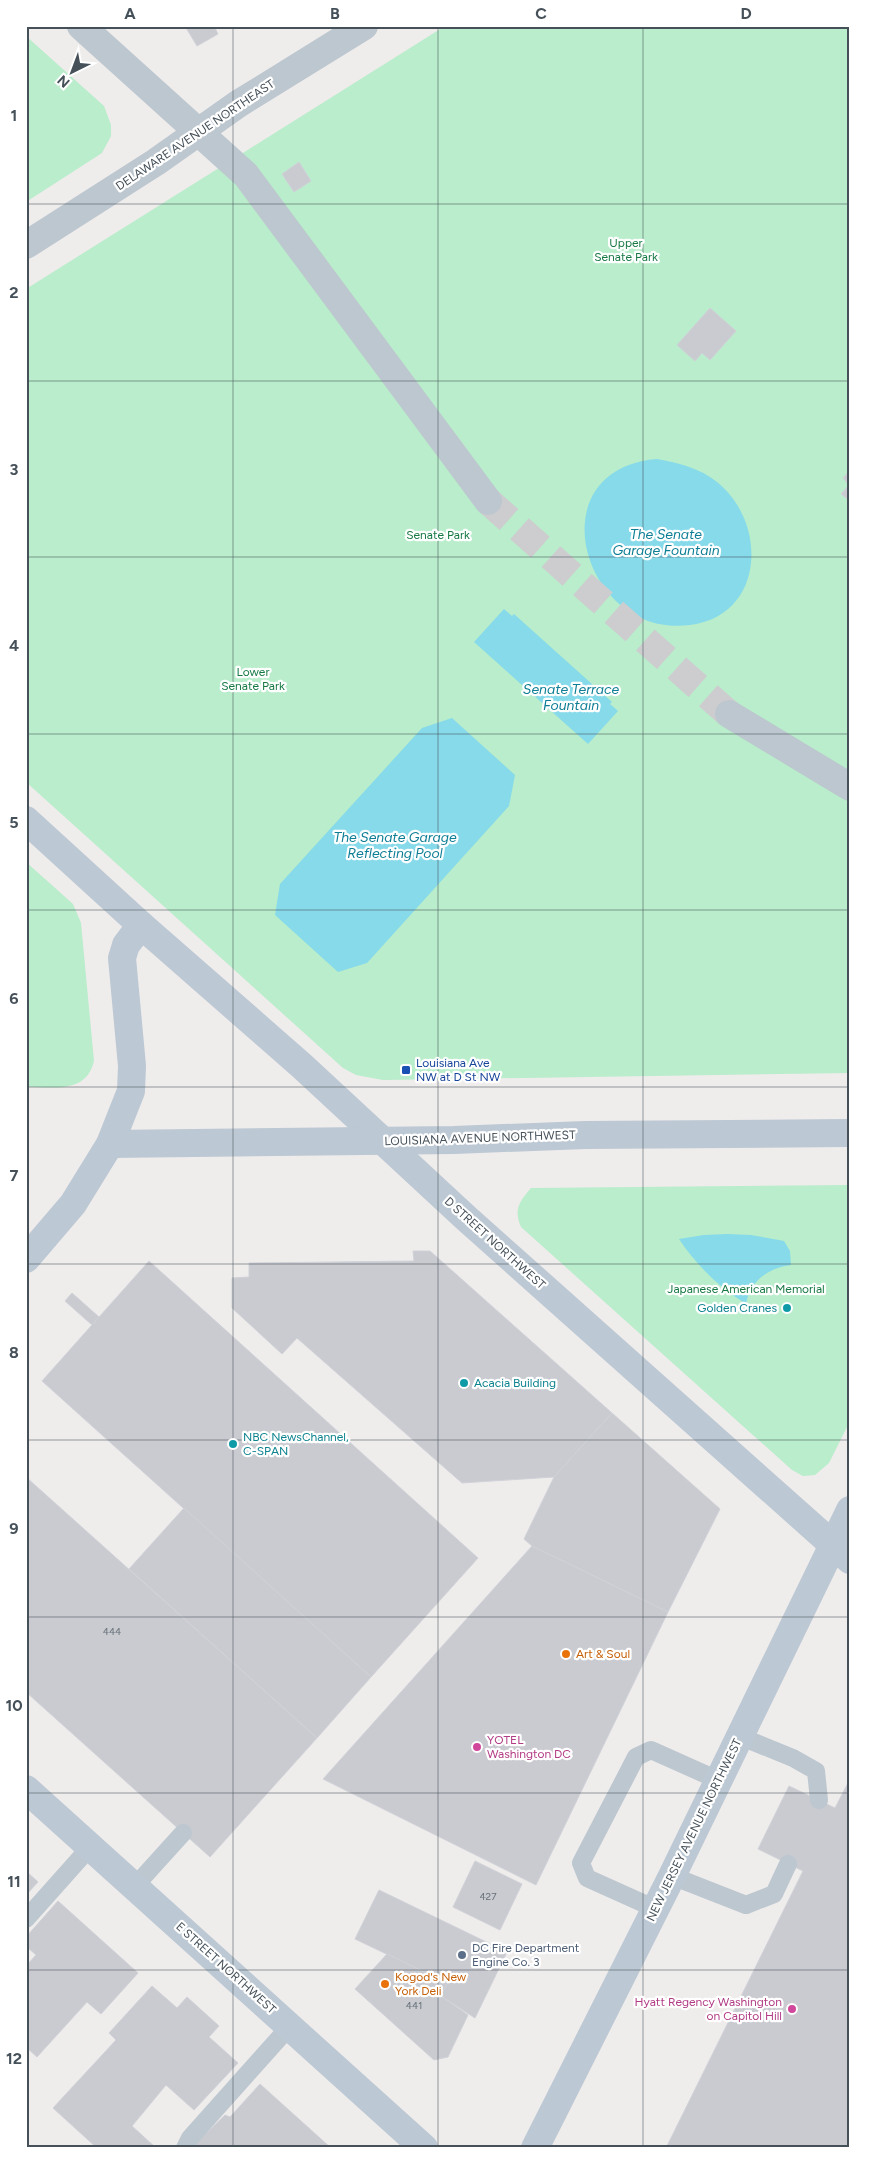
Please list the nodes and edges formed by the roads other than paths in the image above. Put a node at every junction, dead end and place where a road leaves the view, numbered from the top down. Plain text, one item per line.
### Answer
1 (81, 26) edge
2 (364, 26) edge
3 (198, 132) junction
4 (26, 245) edge
5 (488, 501) tunnel mouth
6 (729, 714) tunnel mouth
7 (850, 786) edge
8 (26, 820) edge
9 (141, 924) junction
10 (850, 1133) edge
11 (384, 1141) junction
12 (110, 1144) junction
13 (26, 1258) edge
14 (850, 1510) edge
15 (841, 1552) edge
16 (739, 1736) junction
17 (718, 1780) junction
18 (26, 1788) edge
19 (819, 1800) dead end
20 (183, 1833) dead end
21 (90, 1846) junction
22 (788, 1864) dead end
23 (672, 1876) junction
24 (135, 1886) junction
25 (656, 1909) junction
26 (26, 1919) edge
27 (290, 2026) junction
28 (185, 2148) edge
29 (424, 2148) edge
30 (535, 2148) edge

1 - 3 street
2 - 3 street, DELAWARE AVENUE NORTHEAST
3 - 4 street, DELAWARE AVENUE NORTHEAST
3 - 5 street
6 - 7 street
8 - 9 street, D STREET NORTHWEST
9 - 11 street, D STREET NORTHWEST
9 - 12 street
10 - 11 street, LOUISIANA AVENUE NORTHWEST
11 - 12 street, LOUISIANA AVENUE NORTHWEST
11 - 15 street, D STREET NORTHWEST
12 - 13 street
14 - 15 street, NEW JERSEY AVENUE NORTHWEST
15 - 16 street, NEW JERSEY AVENUE NORTHWEST
16 - 17 street, NEW JERSEY AVENUE NORTHWEST
16 - 19 lane
17 - 23 street, NEW JERSEY AVENUE NORTHWEST
17 - 25 lane
18 - 21 street, E STREET NORTHWEST
20 - 24 lane
21 - 24 street, E STREET NORTHWEST
21 - 26 lane
22 - 23 lane
23 - 25 street, NEW JERSEY AVENUE NORTHWEST
24 - 27 street, E STREET NORTHWEST
25 - 30 street, NEW JERSEY AVENUE NORTHWEST
27 - 28 lane
27 - 29 street, E STREET NORTHWEST

